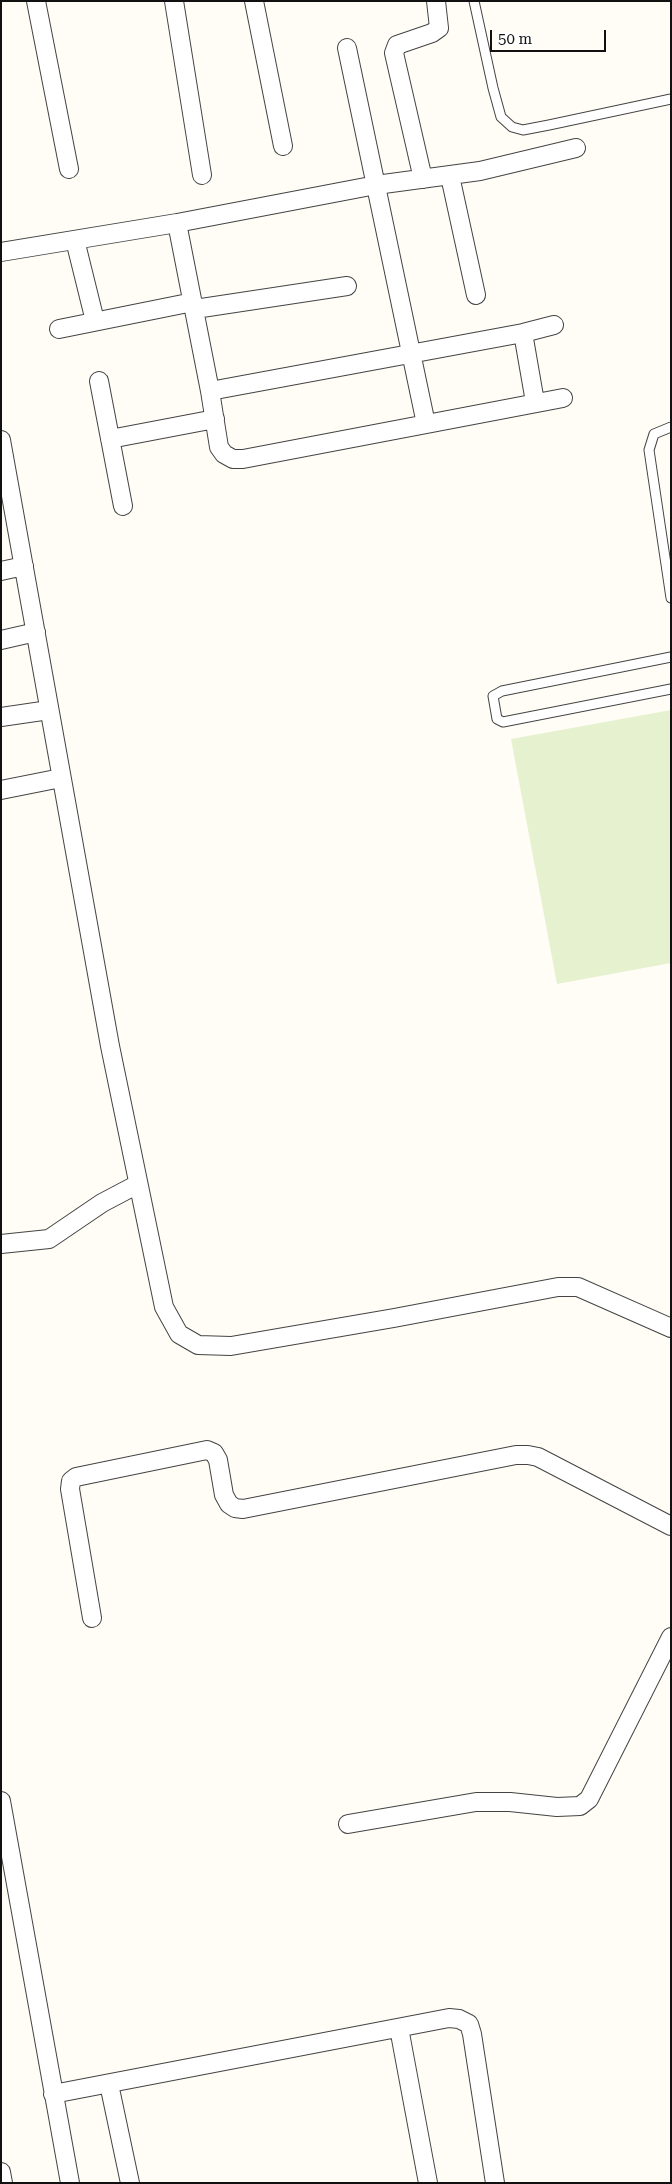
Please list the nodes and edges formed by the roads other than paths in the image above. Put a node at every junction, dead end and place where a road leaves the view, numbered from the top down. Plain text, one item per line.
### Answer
1 (36, 1) edge
2 (174, 1) edge
3 (254, 1) edge
4 (436, 1) edge
5 (474, 1) edge
6 (347, 48) dead end
7 (671, 99) edge
8 (283, 146) dead end
9 (576, 148) dead end
10 (68, 169) dead end
11 (202, 175) dead end
12 (450, 176) junction
13 (423, 179) junction
14 (376, 185) junction
15 (177, 223) junction
16 (75, 240) junction
17 (1, 252) edge
18 (347, 286) dead end
19 (476, 295) dead end
20 (194, 306) junction
21 (96, 321) junction
22 (554, 325) dead end
23 (59, 329) dead end
24 (523, 333) junction
25 (412, 352) junction
26 (99, 380) dead end
27 (210, 391) junction
28 (563, 398) dead end
29 (535, 402) junction
30 (215, 420) junction
31 (426, 424) junction
32 (671, 427) edge
33 (110, 439) junction
34 (1, 440) edge
35 (6, 497) edge
36 (123, 506) dead end
37 (24, 566) junction
38 (1, 571) edge
39 (671, 598) edge
40 (36, 632) junction
41 (1, 640) edge
42 (671, 657) edge
43 (671, 688) edge
44 (49, 710) junction
45 (1, 717) edge
46 (62, 778) junction
47 (1, 790) edge
48 (138, 1184) junction
49 (1, 1244) edge
50 (671, 1328) edge
51 (671, 1526) edge
52 (92, 1618) dead end
53 (671, 1637) edge
54 (1, 1800) edge
55 (348, 1824) dead end
56 (399, 2028) junction
57 (109, 2084) junction
58 (53, 2094) junction
59 (1, 2172) edge
60 (3, 2183) edge
61 (70, 2183) edge
62 (130, 2183) edge
63 (428, 2183) edge
64 (495, 2183) edge

1 - 10 street
2 - 11 street
3 - 8 street
4 - 13 street
5 - 7 lane
6 - 14 street
9 - 12 street
12 - 13 street
12 - 19 street
13 - 14 street
14 - 15 street
14 - 25 street
15 - 16 street
15 - 20 street
16 - 17 street
16 - 21 street
18 - 20 street
20 - 21 street
20 - 27 street
21 - 23 street
22 - 24 street
24 - 25 street
24 - 29 street
25 - 27 street
25 - 31 street
26 - 33 street
27 - 30 street
28 - 29 street
29 - 31 street
30 - 31 street
30 - 33 street
32 - 39 lane
33 - 36 street
34 - 35 street
35 - 37 street
37 - 38 street
37 - 40 street
40 - 41 street
40 - 44 street
42 - 43 lane
44 - 45 street
44 - 46 street
46 - 47 street
46 - 48 street
48 - 49 street
48 - 50 street
51 - 52 street
53 - 55 street
54 - 58 street
56 - 57 street
56 - 63 street
56 - 64 street
57 - 58 street
57 - 62 street
58 - 61 street
59 - 60 street

